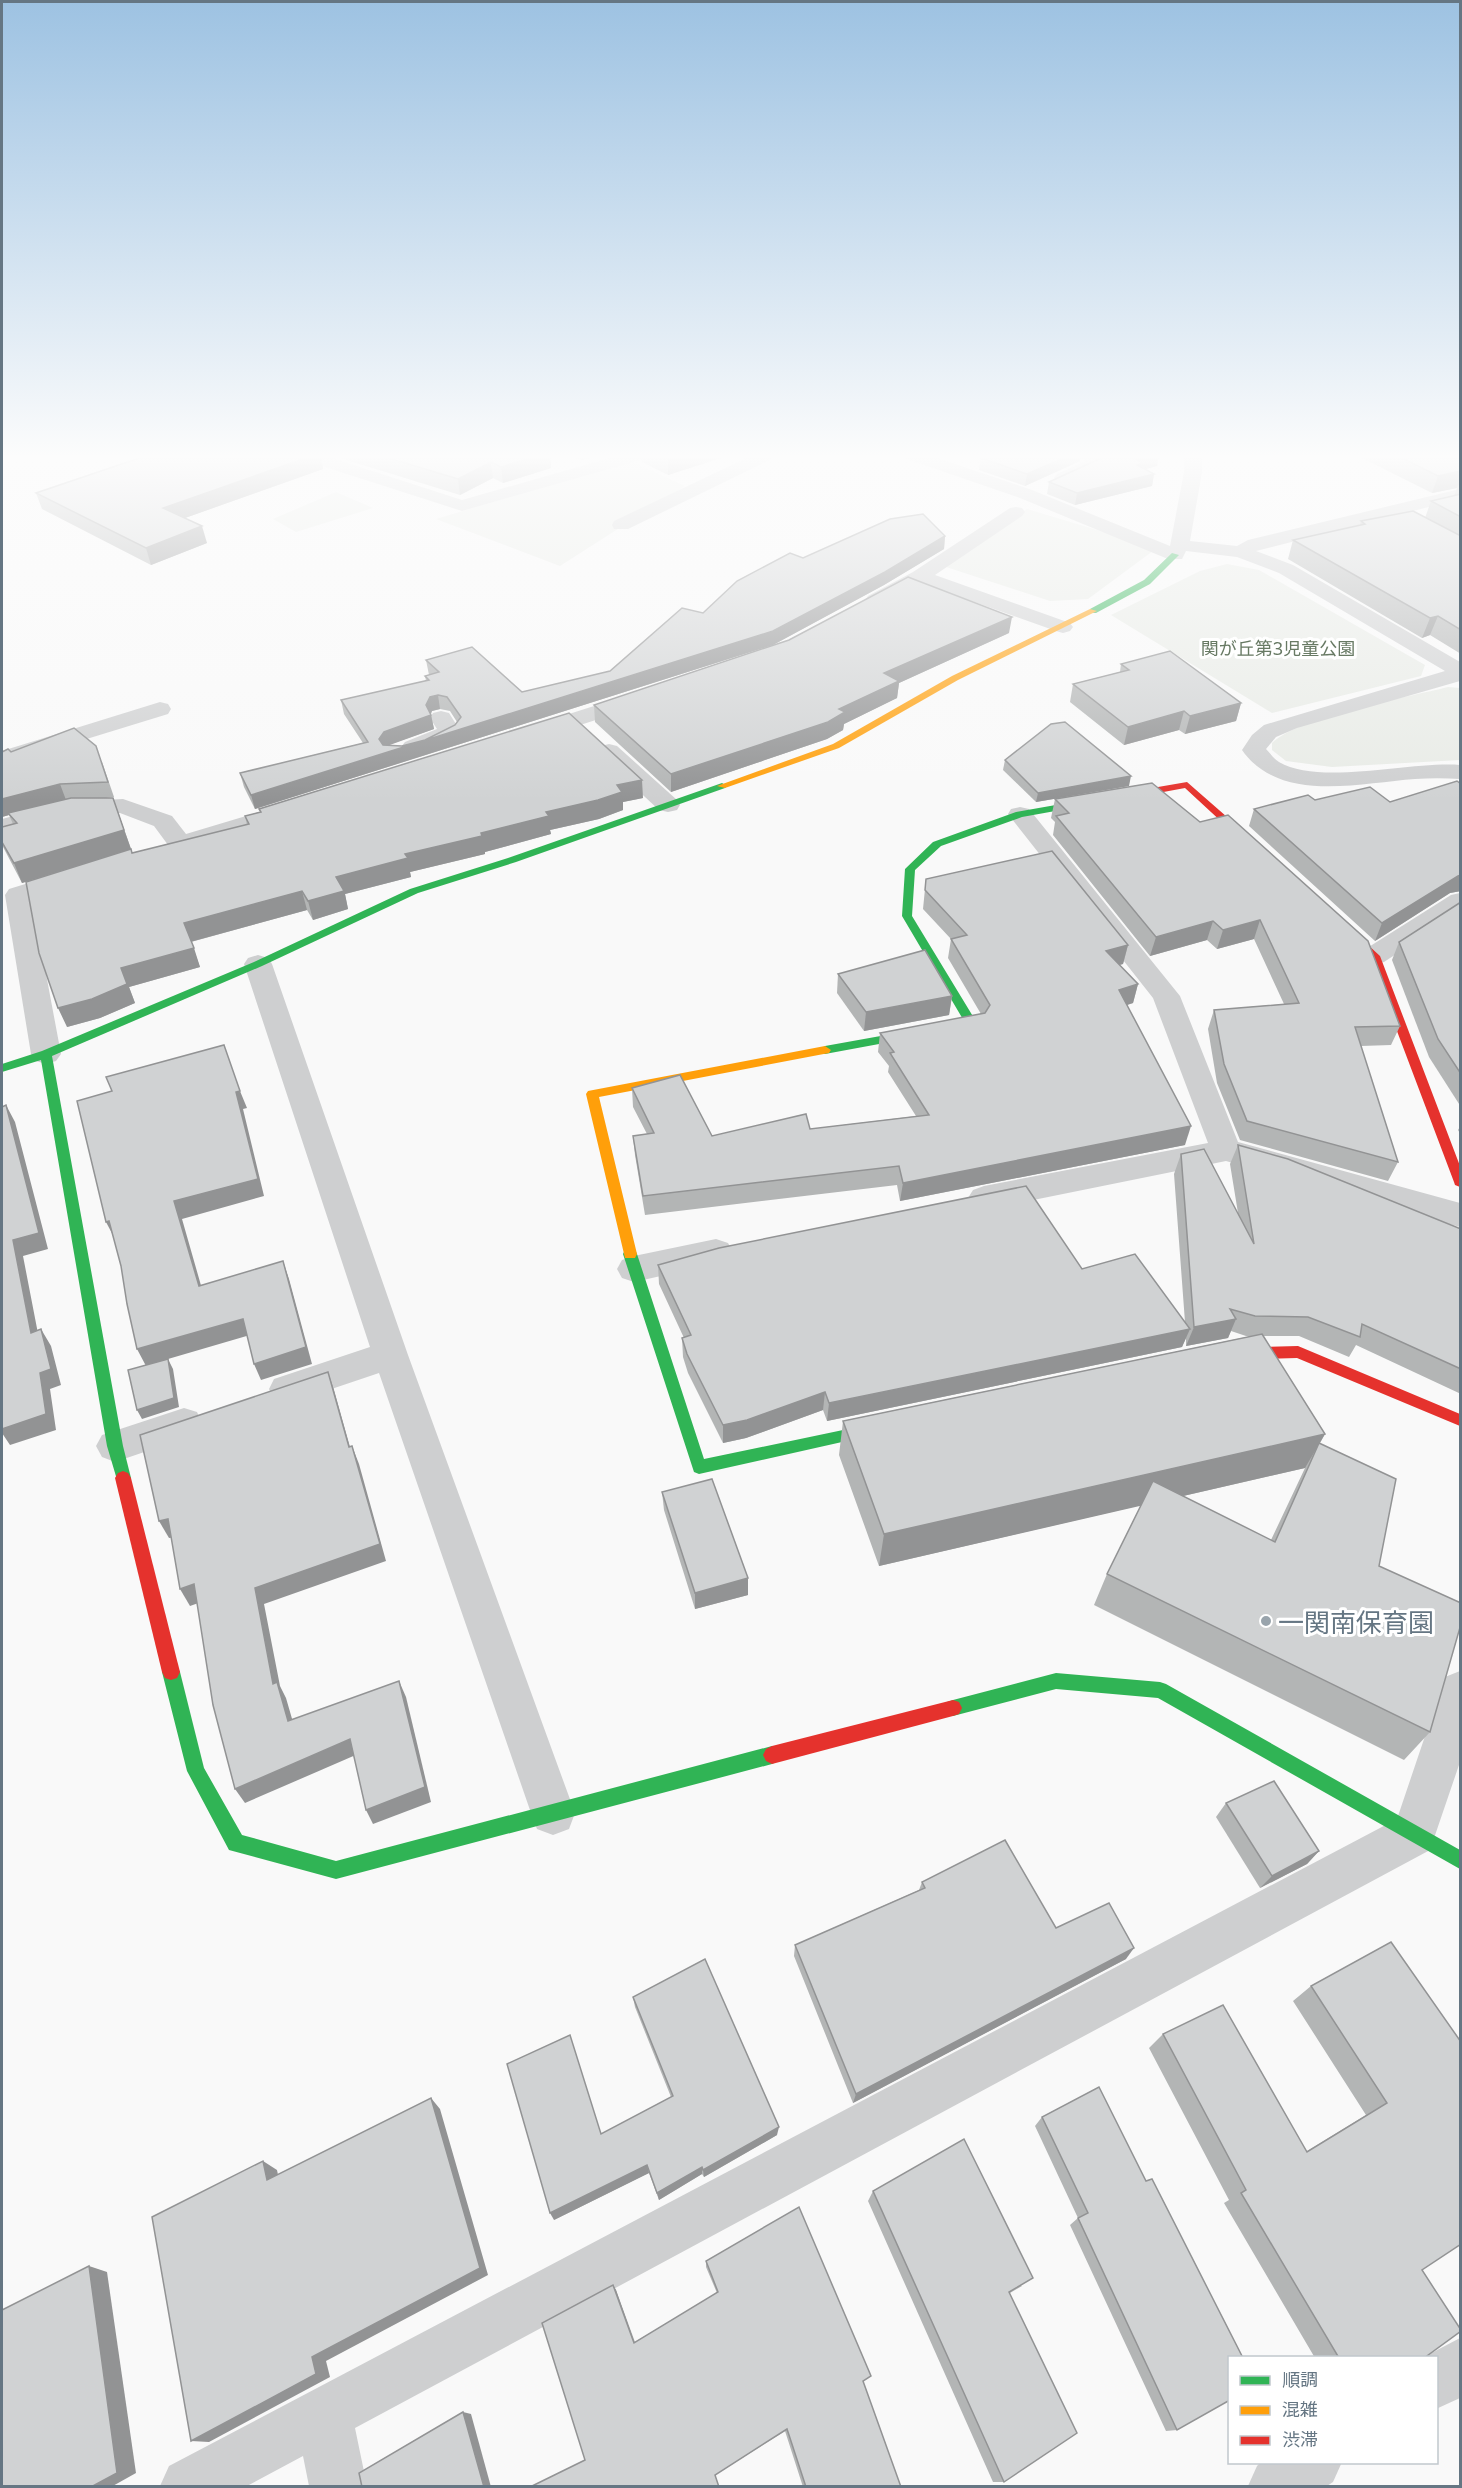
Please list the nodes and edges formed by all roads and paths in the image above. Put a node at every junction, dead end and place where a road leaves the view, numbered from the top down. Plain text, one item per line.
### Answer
1 (930, 569) edge
2 (1159, 569) edge
3 (1286, 569) edge
4 (920, 576) junction
5 (860, 608) edge
6 (1063, 627) junction
7 (1461, 673) edge
8 (662, 691) edge
9 (160, 709) dead end
10 (441, 718) dead end
11 (575, 720) junction
12 (507, 741) edge
13 (395, 753) edge
14 (2, 758) edge
15 (1461, 772) edge
16 (305, 805) edge
17 (668, 806) junction
18 (1020, 814) junction
19 (2, 826) edge
20 (1264, 855) edge
21 (94, 871) edge
22 (10, 890) edge
23 (1461, 901) edge
24 (1332, 917) edge
25 (1374, 956) junction
26 (258, 964) junction
27 (46, 1054) junction
28 (2, 1068) edge
29 (1226, 1150) junction
30 (1461, 1182) edge
31 (959, 1203) edge
32 (1461, 1215) edge
33 (750, 1246) edge
34 (634, 1269) junction
35 (390, 1355) junction
36 (1215, 1357) edge
37 (258, 1399) edge
38 (214, 1413) edge
39 (1461, 1420) edge
40 (898, 1425) edge
41 (115, 1446) junction
42 (1461, 1691) edge
43 (554, 1813) junction
44 (1414, 1834) junction
45 (1461, 1860) edge
46 (1461, 2366) edge
47 (1438, 2380) edge
48 (324, 2414) junction
49 (1312, 2464) edge
50 (189, 2487) edge
51 (338, 2487) edge
52 (1277, 2487) edge

1 - 4 street
2 - 6 street
3 - 7 street
4 - 5 street
4 - 6 street
6 - 17 street
7 - 15 street
8 - 11 street
9 - 14 street
10 - 13 street
11 - 12 street
11 - 17 street
16 - 19 street
17 - 26 street
18 - 20 street
18 - 29 street
18 - 34 street
21 - 22 street
22 - 27 street
23 - 25 street
24 - 25 street
25 - 30 street
26 - 27 street
26 - 35 street
27 - 28 street
27 - 41 street
29 - 31 street
29 - 32 street
33 - 34 street
34 - 40 street
35 - 37 street
35 - 43 street
36 - 39 street
38 - 41 street
41 - 43 street
42 - 44 street
43 - 44 street
44 - 45 street
44 - 48 street
46 - 47 street
48 - 50 street
48 - 51 street
49 - 52 street

